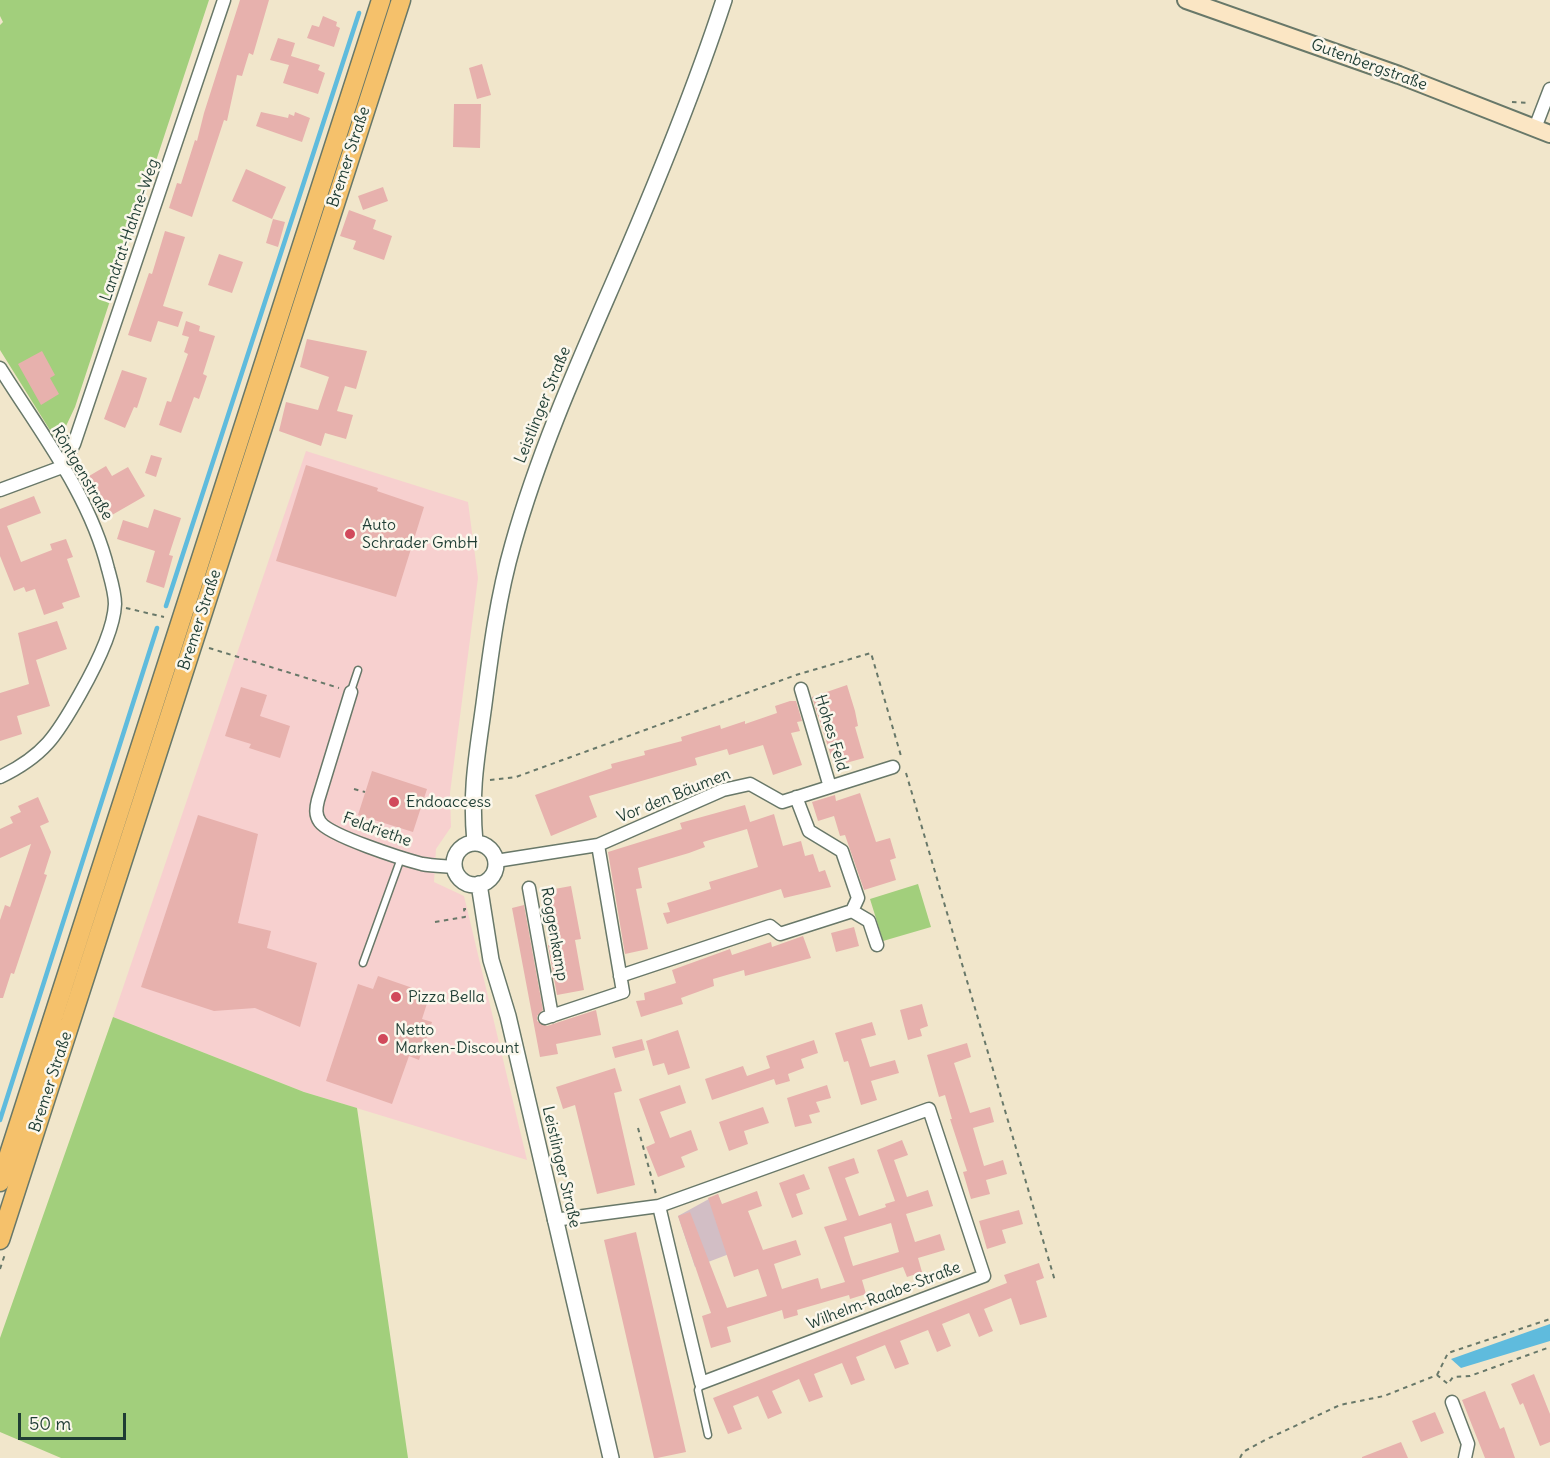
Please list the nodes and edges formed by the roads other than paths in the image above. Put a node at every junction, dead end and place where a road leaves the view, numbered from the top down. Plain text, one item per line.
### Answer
1 (224, 0) edge
2 (381, 0) edge
3 (401, 0) edge
4 (724, 0) edge
5 (1186, 0) edge
6 (1550, 89) edge
7 (1543, 131) edge
8 (0, 368) edge
9 (62, 467) junction
10 (0, 490) edge
11 (358, 670) dead end
12 (801, 689) dead end
13 (351, 692) joint
14 (893, 767) dead end
15 (0, 777) edge
16 (830, 787) junction
17 (796, 797) junction
18 (475, 843) junction
19 (598, 844) junction
20 (401, 857) junction
21 (496, 861) junction
22 (455, 867) junction
23 (479, 884) junction
24 (529, 888) dead end
25 (852, 911) junction
26 (877, 945) dead end
27 (363, 963) dead end
28 (620, 976) junction
29 (0, 1182) edge
30 (659, 1206) junction
31 (554, 1220) junction
32 (0, 1240) edge
33 (701, 1383) junction
34 (1452, 1402) dead end
35 (708, 1435) dead end
36 (611, 1458) edge
37 (1465, 1458) edge

1 - 9 street, Landrat-Hahne-Weg
2 - 29 main road, Bremer Straße
3 - 32 main road, Bremer Straße
4 - 18 street, Leistlinger Straße
5 - 7 main road, Gutenbergstraße
6 - 7 street
8 - 9 street, Röntgenstraße
9 - 10 street
9 - 15 street, Röntgenstraße
11 - 13 lane
12 - 16 street, Hohes Feld
13 - 20 street, Feldriethe
14 - 16 street, Vor den Bäumen
16 - 17 street, Vor den Bäumen
17 - 19 street, Vor den Bäumen
17 - 25 street
18 - 21 street
18 - 22 street
19 - 21 street, Vor den Bäumen
19 - 28 street
20 - 22 street, Feldriethe
20 - 27 lane
21 - 23 street
22 - 23 street
23 - 31 street, Leistlinger Straße
24 - 28 street, Roggenkamp
25 - 26 street
25 - 28 street
30 - 31 street, Wilhelm-Raabe-Straße
30 - 33 street
30 - 33 street, Wilhelm-Raabe-Straße
31 - 36 street, Leistlinger Straße
33 - 35 lane
34 - 37 street

